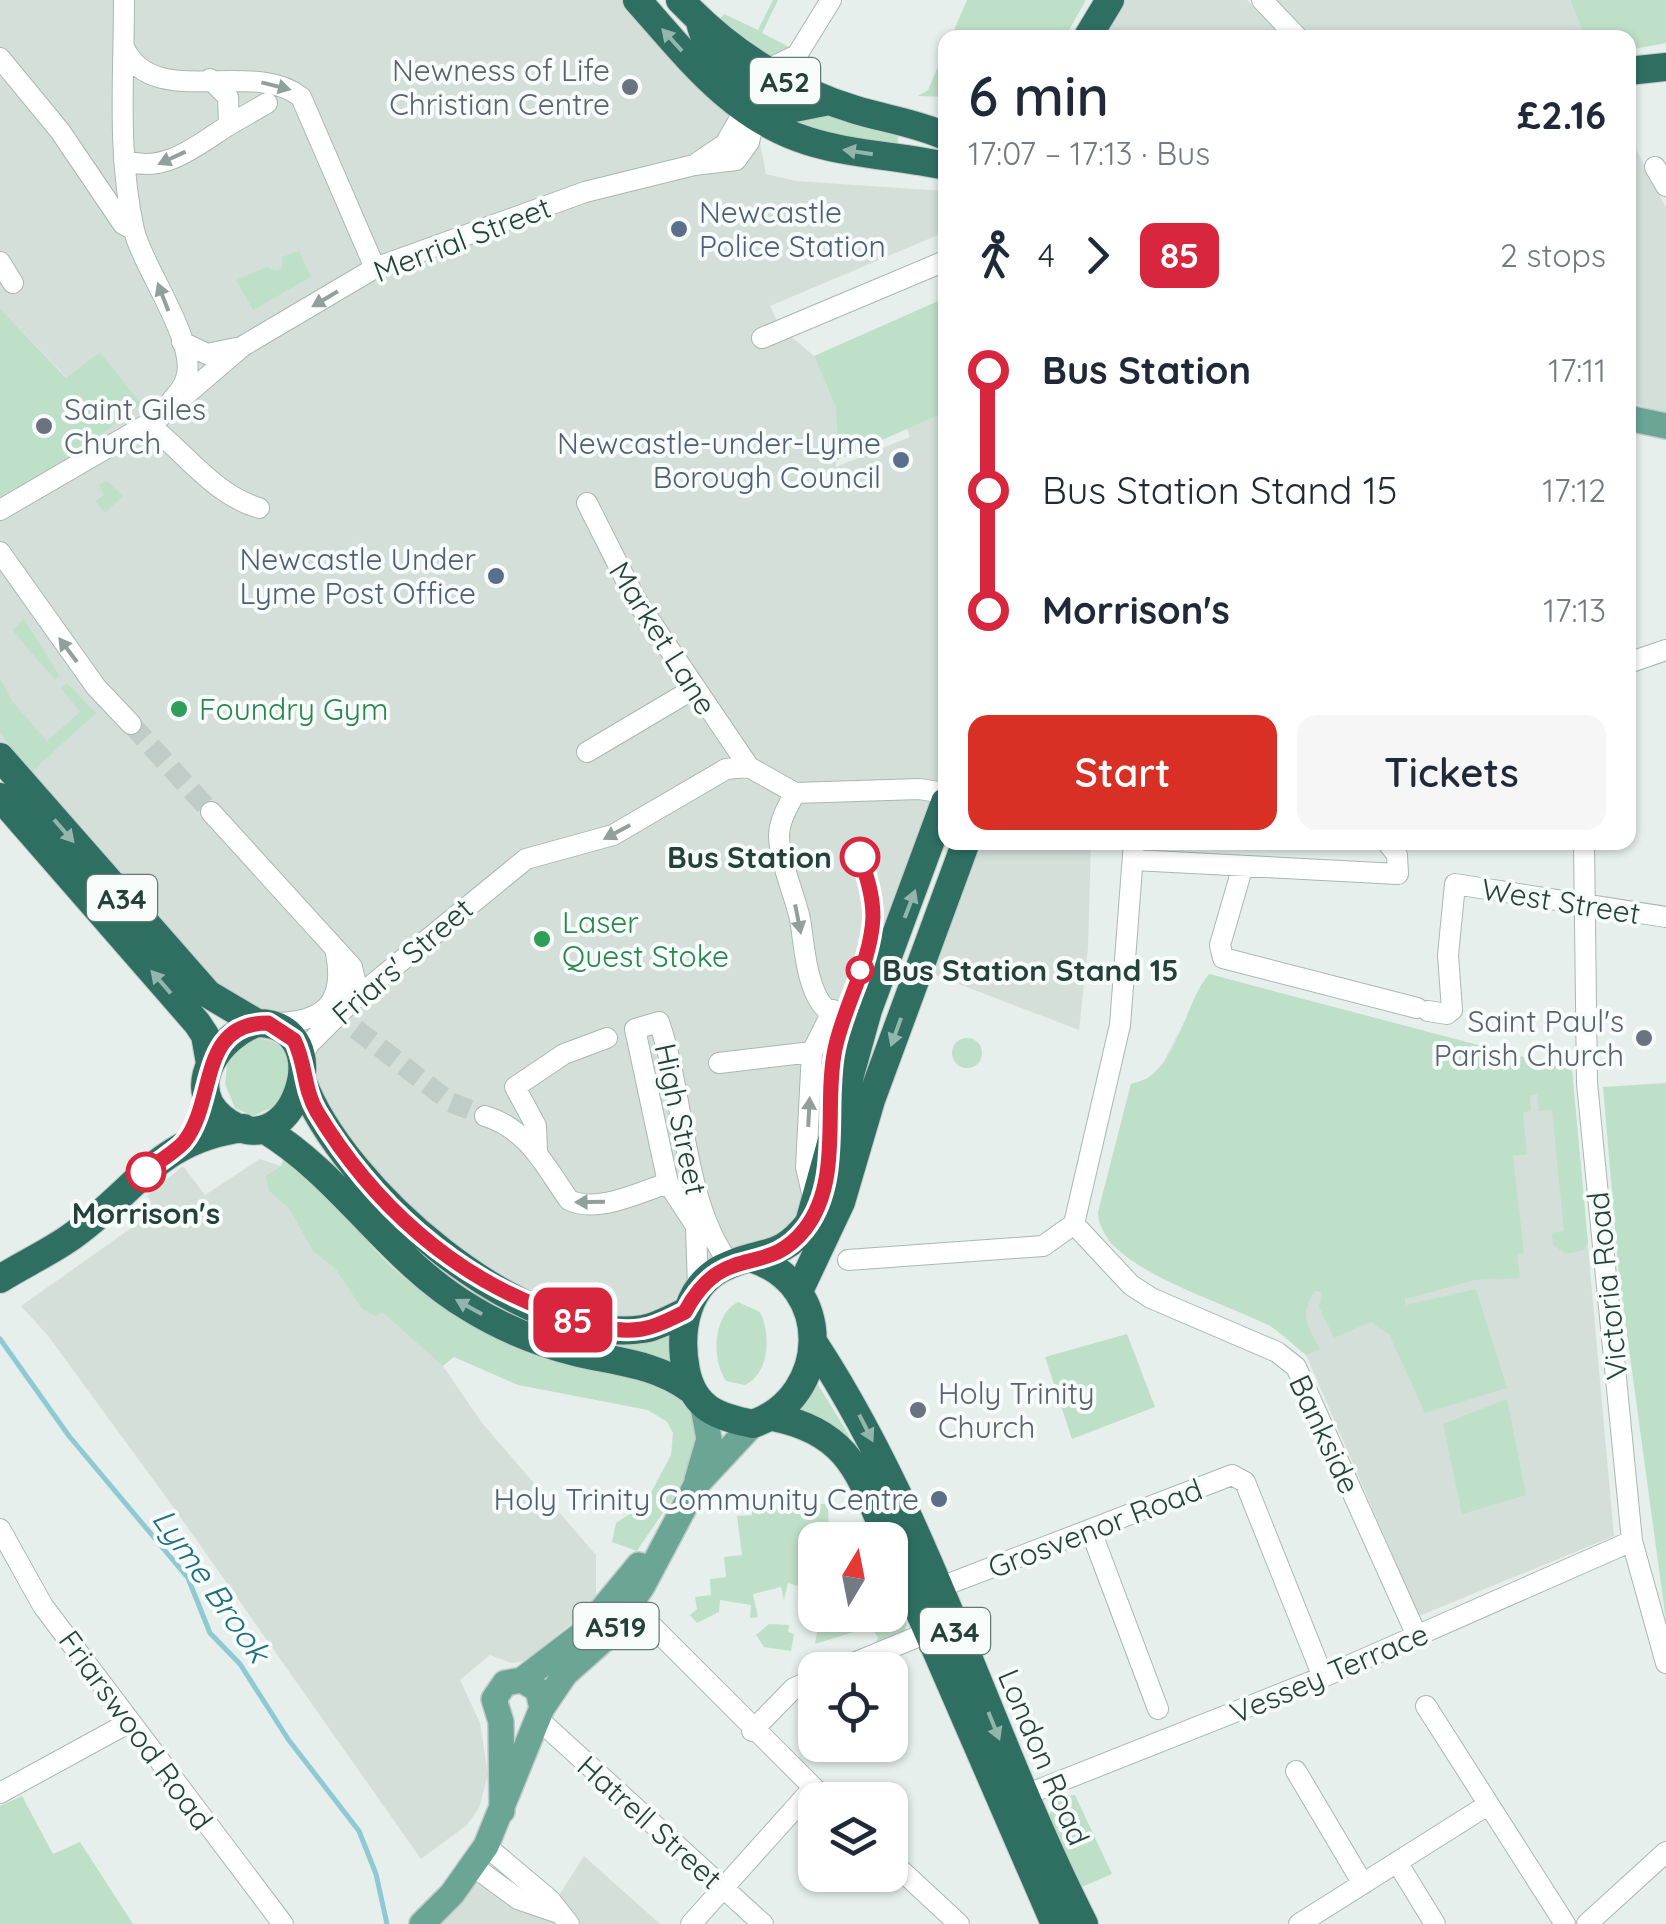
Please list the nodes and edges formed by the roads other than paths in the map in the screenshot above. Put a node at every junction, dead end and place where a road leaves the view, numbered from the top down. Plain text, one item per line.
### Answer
1 (124, 0) edge
2 (637, 0) edge
3 (831, 0) edge
4 (1262, 0) edge
5 (690, 10) edge
6 (1290, 30) edge
7 (804, 46) junction
8 (124, 47) junction
9 (0, 58) edge
10 (766, 70) junction
11 (18, 79) junction
12 (160, 79) junction
13 (708, 79) junction
14 (210, 80) junction
15 (0, 92) edge
16 (820, 97) junction
17 (268, 104) dead end
18 (125, 112) junction
19 (884, 117) junction
20 (938, 118) edge
21 (229, 125) junction
22 (760, 128) junction
23 (938, 134) edge
24 (694, 165) junction
25 (938, 165) edge
26 (125, 166) junction
27 (95, 179) junction
28 (134, 230) junction
29 (0, 262) edge
30 (938, 264) edge
31 (375, 268) junction
32 (13, 283) dead end
33 (762, 338) dead end
34 (182, 342) junction
35 (243, 346) junction
36 (154, 420) junction
37 (587, 503) dead end
38 (259, 508) dead end
39 (0, 510) edge
40 (0, 552) edge
41 (1666, 650) edge
42 (1636, 660) edge
43 (695, 688) junction
44 (131, 724) tunnel mouth
45 (587, 752) dead end
46 (0, 757) edge
47 (749, 767) junction
48 (795, 792) junction
49 (938, 792) edge
50 (0, 797) edge
51 (211, 812) tunnel mouth
52 (938, 821) edge
53 (963, 850) edge
54 (1394, 850) edge
55 (1584, 850) edge
56 (1134, 851) edge
57 (1242, 868) junction
58 (1584, 905) junction
59 (1666, 917) edge
60 (336, 953) junction
61 (834, 1010) junction
62 (868, 1010) junction
63 (348, 1015) junction
64 (263, 1023) junction
65 (608, 1038) dead end
66 (812, 1052) junction
67 (718, 1063) dead end
68 (302, 1070) junction
69 (209, 1074) junction
70 (485, 1116) tunnel mouth
71 (254, 1129) junction
72 (183, 1143) junction
73 (537, 1151) junction
74 (668, 1183) junction
75 (816, 1209) junction
76 (1074, 1224) junction
77 (848, 1260) dead end
78 (742, 1262) junction
79 (0, 1279) edge
80 (698, 1287) junction
81 (799, 1291) junction
82 (685, 1312) junction
83 (815, 1345) junction
84 (696, 1398) junction
85 (763, 1421) junction
86 (696, 1485) junction
87 (880, 1522) edge
88 (0, 1529) edge
89 (669, 1530) junction
90 (1091, 1531) junction
91 (1632, 1541) junction
92 (7, 1558) edge
93 (908, 1586) edge
94 (938, 1588) junction
95 (631, 1605) junction
96 (928, 1632) junction
97 (1411, 1638) junction
98 (880, 1652) edge
99 (1666, 1663) edge
100 (1323, 1677) junction
101 (522, 1680) junction
102 (798, 1686) edge
103 (1426, 1706) dead end
104 (1158, 1709) dead end
105 (538, 1717) junction
106 (130, 1722) junction
107 (501, 1722) junction
108 (752, 1731) junction
109 (1296, 1771) dead end
110 (806, 1782) edge
111 (0, 1793) edge
112 (1023, 1796) junction
113 (1486, 1806) junction
114 (502, 1811) junction
115 (798, 1815) edge
116 (1666, 1852) edge
117 (480, 1856) junction
118 (1397, 1862) junction
119 (908, 1877) edge
120 (1362, 1884) junction
121 (723, 1889) junction
122 (562, 1918) edge
123 (282, 1924) edge
124 (422, 1924) edge
125 (691, 1924) edge
126 (763, 1924) edge
127 (959, 1924) edge
128 (1054, 1924) edge
129 (1084, 1924) edge
130 (1299, 1924) edge
131 (1435, 1924) edge
132 (1565, 1924) edge
133 (1587, 1924) edge

1 - 8 street
13 -> 2 highway, A52
3 - 7 street
4 - 6 street
5 - 10 highway, A52
5 - 22 highway
7 - 10 street
7 - 16 street
8 - 12 street
8 - 18 street
9 - 11 street
10 - 16 highway, A52
11 - 15 street
11 - 27 street
12 - 14 street
12 - 18 street
13 - 22 highway, A52
13 - 24 street
14 - 21 street
14 -> 31 street
16 - 19 highway, A52
16 - 22 highway
17 - 21 street
18 - 26 street
19 - 20 highway, A52
19 - 23 highway, A52
21 -> 26 street
22 - 24 street, Merrial Street
25 -> 22 highway, A52
24 - 31 street, Merrial Street
26 - 27 street
26 - 28 street
27 - 28 street
34 -> 28 street
29 - 32 street
30 - 33 street
31 -> 35 street, Merrial Street
34 - 35 street, Merrial Street
34 - 36 street
35 - 36 street, Merrial Street
36 - 38 street
36 - 39 street, Merrial Street
37 - 43 street, Market Lane
44 -> 40 street
41 - 42 street
43 - 45 street
43 - 47 street, Market Lane
46 -> 64 highway, A34
47 - 48 street
47 -> 63 street, Friars' Street
48 - 49 street
48 -> 61 street
69 -> 50 highway, A34
51 - 60 street
62 -> 52 highway
53 -> 81 highway
54 - 57 street
55 - 58 street, Victoria Road
56 - 57 street
56 - 76 street
57 - 58 street, West Street
58 - 59 street, West Street
58 - 91 street, Victoria Road
60 - 63 street
60 - 64 street, Friars' Street
61 - 62 street
61 - 66 street
62 - 75 highway
63 - 68 street, Friars' Street
64 - 68 highway
64 - 69 highway
65 - 73 street
66 - 67 street
75 -> 66 street
68 - 71 highway
68 - 82 highway
69 - 71 highway
69 - 72 highway
70 - 73 street
71 - 72 highway
84 -> 71 highway, A34
72 - 79 highway
74 -> 73 street
74 - 78 street, High Street
74 - 80 street, High Street
75 - 78 highway
76 - 77 street
76 - 97 street, Bankside
78 - 80 highway
78 - 81 highway
80 - 82 highway
81 - 83 highway, A34
82 - 84 highway
83 - 85 highway
83 -> 94 highway, London Road / A34
84 - 85 highway, A34
84 - 86 main road, A519
85 - 86 main road, A519
85 - 87 highway, London Road / A34
86 - 89 main road, A519
88 - 92 street, Friarswood Road
89 - 95 main road, A519
89 - 101 main road, A519
90 - 94 street, Grosvenor Road
90 - 100 street, Grosvenor Road
90 - 104 street
91 - 97 street, Vessey Terrace
91 - 99 street, Victoria Road
92 - 106 street, Friarswood Road
93 - 96 highway, London Road / A34
94 -> 112 highway, London Road / A34
95 - 105 main road, A519
95 - 108 street
96 - 98 street
96 - 128 highway, London Road / A34
97 - 100 street, Vessey Terrace
100 - 112 street, Vessey Terrace
101 - 105 main road
101 - 107 main road, A519
102 - 108 street
103 - 113 street
105 - 107 main road
105 - 114 main road, A519
105 - 121 street, Hatrell Street
106 - 111 street
106 - 123 street, Friarswood Road
107 - 114 main road, A519
108 - 110 street
109 - 120 street
112 - 129 highway, London Road / A34
113 - 118 street
113 - 132 street
114 - 117 main road, A519
115 - 121 street
116 - 133 street
117 - 122 street
117 - 124 main road, A519
118 - 120 street
118 - 131 street
119 - 127 street
120 - 130 street
121 - 125 street
121 - 126 street, Hatrell Street

